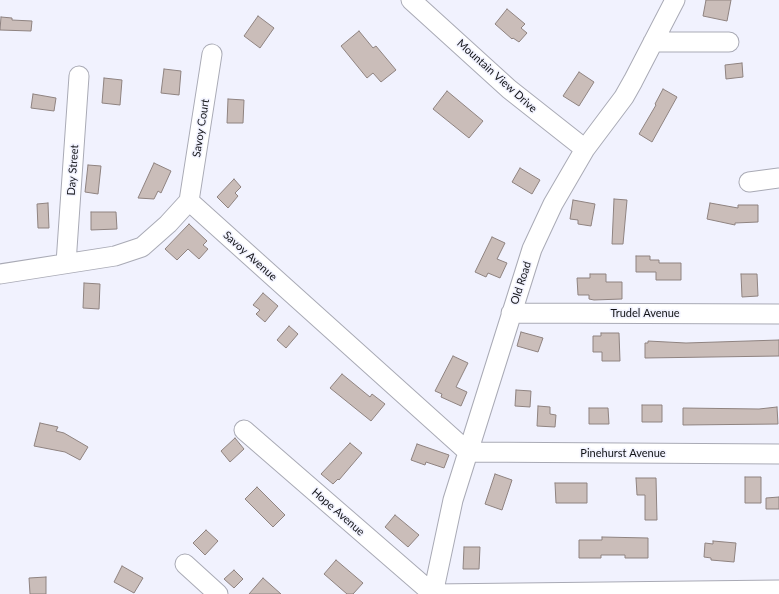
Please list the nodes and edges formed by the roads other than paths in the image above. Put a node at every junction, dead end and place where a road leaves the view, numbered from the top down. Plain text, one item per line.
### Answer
1 (411, 0) edge
2 (675, 0) edge
3 (653, 42) junction
4 (729, 42) dead end
5 (212, 54) dead end
6 (79, 76) dead end
7 (585, 150) junction
8 (779, 178) edge
9 (749, 182) dead end
10 (189, 201) junction
11 (66, 264) junction
12 (0, 274) edge
13 (511, 313) junction
14 (779, 314) edge
15 (244, 430) dead end
16 (468, 452) junction
17 (779, 454) edge
18 (185, 564) dead end
19 (779, 590) edge
20 (218, 594) edge
21 (433, 594) edge

1 - 7 street, Mountain View Drive
2 - 3 street, Old Road
3 - 4 street
3 - 7 street, Old Road
5 - 10 street, Savoy Court
6 - 11 street, Day Street
7 - 13 street, Old Road
8 - 9 street
10 - 11 street
10 - 16 street, Savoy Avenue
11 - 12 street
13 - 14 street, Trudel Avenue
13 - 16 street, Old Road
15 - 21 street, Hope Avenue
16 - 17 street, Pinehurst Avenue
16 - 21 street, Old Road
18 - 20 street
19 - 21 street

